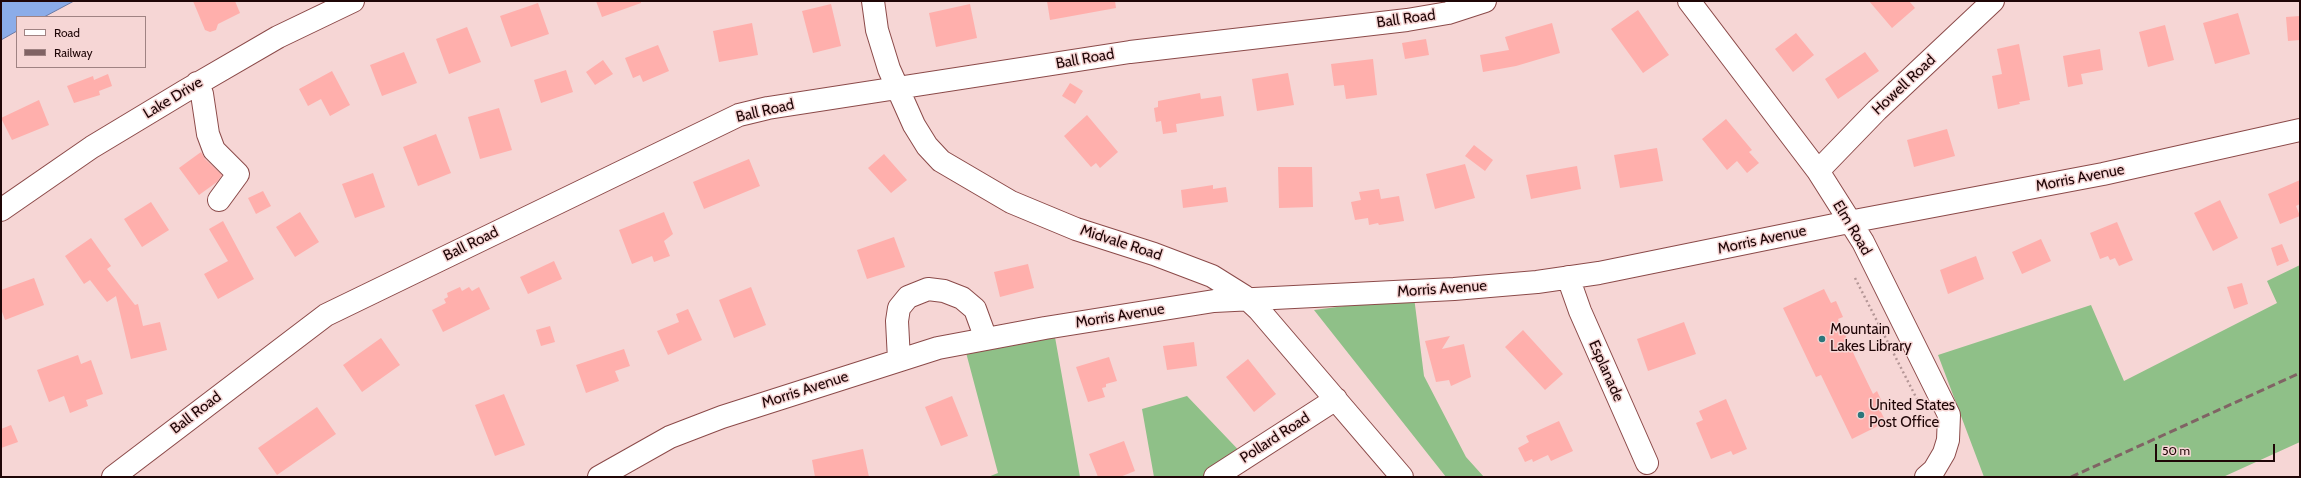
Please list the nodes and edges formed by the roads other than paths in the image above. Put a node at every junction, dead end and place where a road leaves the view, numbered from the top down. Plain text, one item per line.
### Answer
1 (353, 1) edge
2 (873, 1) edge
3 (1485, 1) edge
4 (1689, 1) edge
5 (1993, 1) edge
6 (198, 83) junction
7 (897, 88) junction
8 (2300, 130) edge
9 (1818, 171) junction
10 (219, 200) dead end
11 (1, 210) edge
12 (1849, 222) junction
13 (1568, 277) junction
14 (1247, 299) junction
15 (986, 339) junction
16 (899, 360) junction
17 (1336, 399) junction
18 (1647, 463) dead end
19 (1241, 470) edge
20 (113, 477) edge
21 (599, 477) edge
22 (1215, 477) edge
23 (1402, 477) edge
24 (1926, 477) edge

1 - 6 street, Lake Drive
2 - 7 street, Midvale Road
3 - 7 street, Ball Road
4 - 9 street, Elm Road
5 - 9 street, Howell Road
6 - 10 street
6 - 11 street, Lake Drive
7 - 14 street, Midvale Road
7 - 20 street, Ball Road
8 - 12 street, Morris Avenue
9 - 12 street, Elm Road
12 - 13 street, Morris Avenue
12 - 24 street, Elm Road
13 - 14 street, Morris Avenue
13 - 18 street, Esplanade
14 - 15 street, Morris Avenue
14 - 17 street, Midvale Road
15 - 16 street, Morris Avenue
15 - 16 street
16 - 21 street, Morris Avenue
17 - 19 street, Pollard Road
17 - 23 street, Midvale Road
19 - 22 street, Pollard Road

